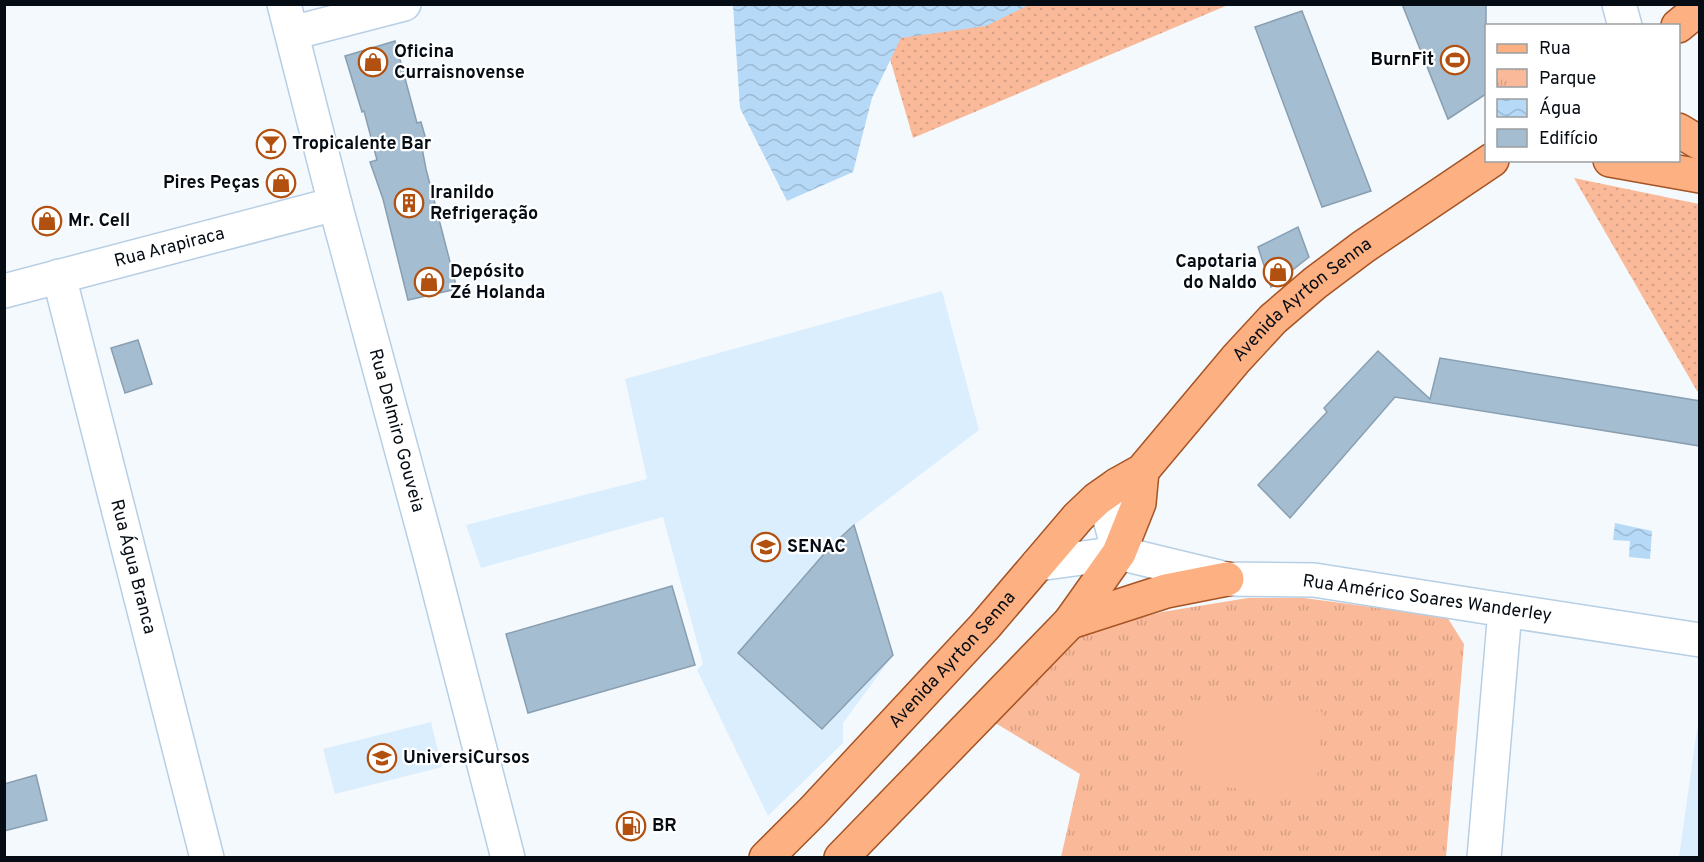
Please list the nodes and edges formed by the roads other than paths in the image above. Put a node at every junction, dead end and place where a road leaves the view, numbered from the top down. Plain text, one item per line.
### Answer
1 (404, 4) edge
2 (1618, 4) edge
3 (1700, 8) edge
4 (288, 19) edge
5 (1624, 24) edge
6 (1680, 24) edge
7 (1680, 131) edge
8 (1700, 143) edge
9 (1489, 162) edge
10 (1621, 162) edge
11 (1700, 176) edge
12 (335, 204) junction
13 (59, 276) junction
14 (4, 291) edge
15 (1130, 478) junction
16 (1119, 553) junction
17 (1038, 564) junction
18 (1227, 579) junction
19 (1505, 610) junction
20 (1070, 622) junction
21 (1700, 640) edge
22 (207, 858) edge
23 (508, 858) edge
24 (766, 858) edge
25 (841, 858) edge
26 (1484, 858) edge

1 - 4 street
2 - 5 street
3 - 6 main road
4 - 12 street, Rua Delmiro Gouveia
7 - 8 main road
9 - 15 main road, Avenida Ayrton Senna
10 - 11 main road
12 - 13 street, Rua Arapiraca
12 - 23 street, Rua Delmiro Gouveia
13 - 14 street, Rua Arapiraca
13 - 22 street, Rua Água Branca
15 - 16 main road
15 - 17 main road, Avenida Ayrton Senna
16 - 17 street, Rua Américo Soares Wanderley
16 - 18 street, Rua Américo Soares Wanderley
16 - 20 main road
17 - 24 main road, Avenida Ayrton Senna
18 - 19 street, Rua Américo Soares Wanderley
18 - 20 main road
19 - 21 street, Rua Américo Soares Wanderley
19 - 26 street
20 - 25 main road

